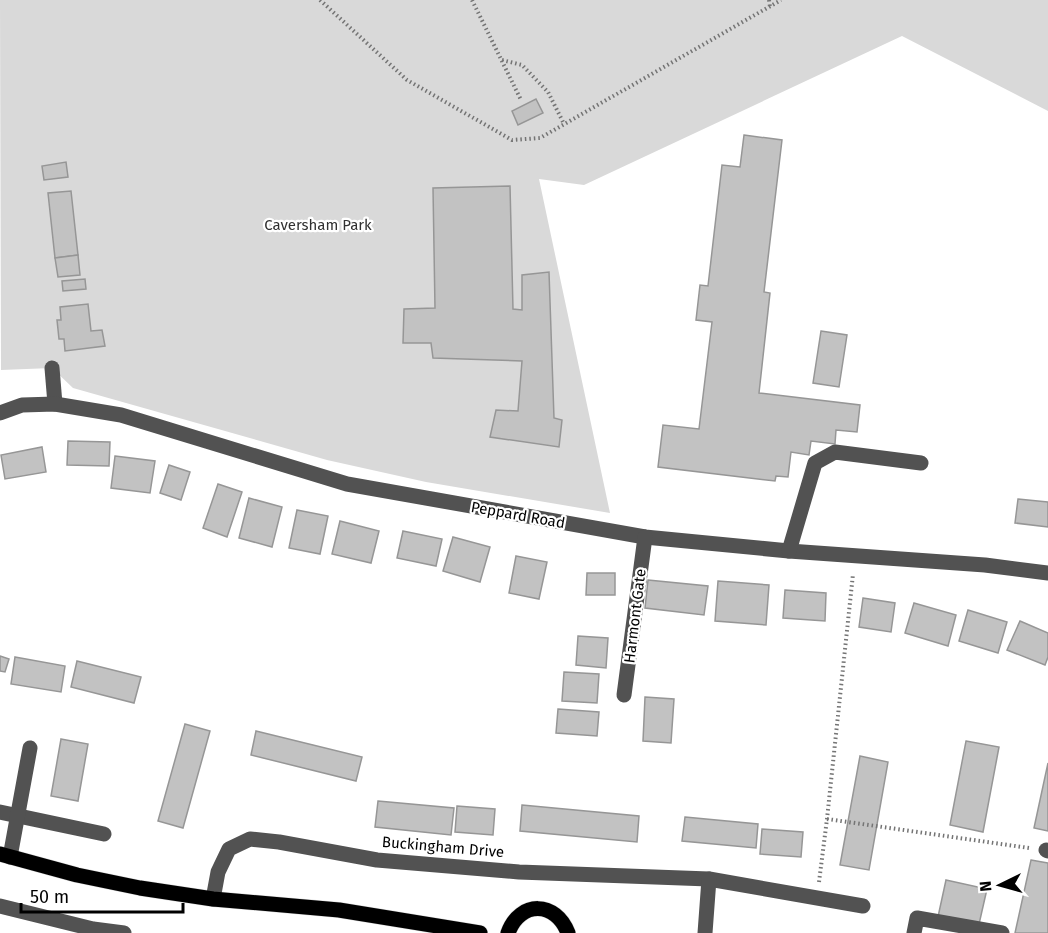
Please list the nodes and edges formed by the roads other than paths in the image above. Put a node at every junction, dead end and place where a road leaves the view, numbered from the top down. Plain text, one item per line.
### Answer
1 (52, 368) dead end
2 (55, 404) junction
3 (0, 413) edge
4 (921, 463) dead end
5 (645, 537) junction
6 (789, 550) junction
7 (1048, 573) edge
8 (624, 695) dead end
9 (30, 748) dead end
10 (0, 812) edge
11 (18, 817) junction
12 (104, 834) dead end
13 (5, 856) edge
14 (710, 879) junction
15 (213, 899) junction
16 (0, 906) edge
17 (863, 906) dead end
18 (124, 933) edge
19 (480, 933) edge
20 (508, 933) edge
21 (568, 933) edge
22 (705, 933) edge
23 (914, 933) edge
24 (1002, 933) edge

1 - 2 street
2 - 3 street, Peppard Road
2 - 5 street, Peppard Road
4 - 6 street
5 - 6 street, Peppard Road
5 - 8 street, Harmont Gate
6 - 7 street, Peppard Road
9 - 11 street
10 - 11 street
11 - 12 street
11 - 13 street
13 - 15 main road
14 - 15 street, Buckingham Drive
14 - 17 street, Buckingham Drive
14 - 22 street
15 - 19 main road
16 - 18 street
20 - 21 main road
23 - 24 street

